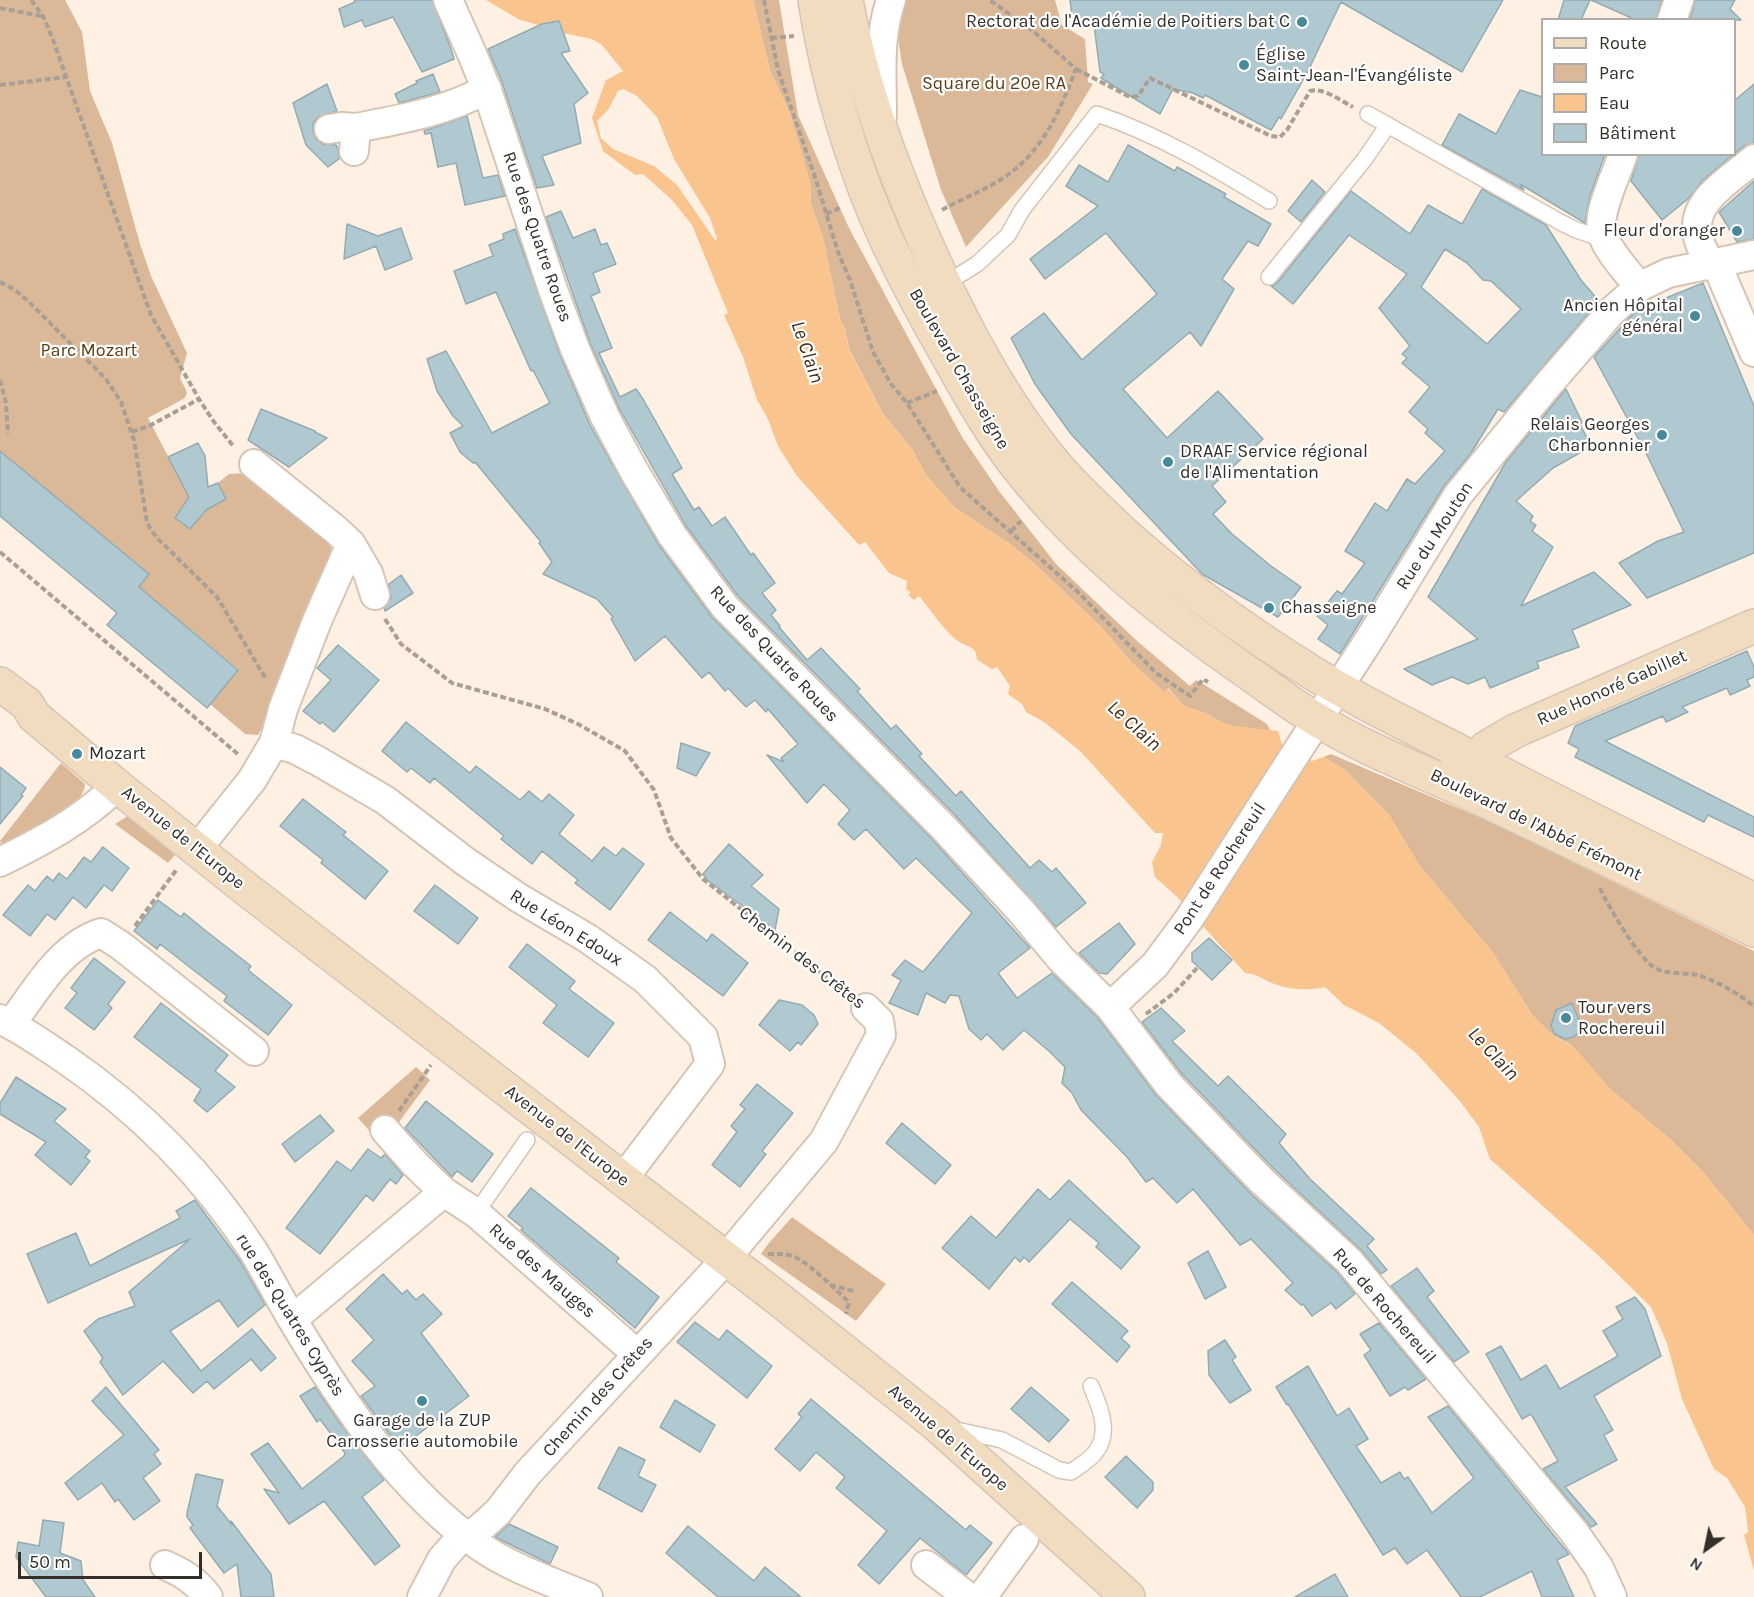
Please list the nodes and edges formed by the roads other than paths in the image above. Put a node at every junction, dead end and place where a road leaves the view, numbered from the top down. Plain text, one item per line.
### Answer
1 (447, 0) edge
2 (815, 0) edge
3 (846, 0) edge
4 (891, 0) edge
5 (1679, 0) edge
6 (1673, 18) edge
7 (487, 89) junction
8 (1368, 114) road end
9 (1388, 125) junction
10 (346, 136) dead end
11 (882, 136) junction
12 (1754, 159) edge
13 (1621, 162) edge
14 (1269, 201) dead end
15 (1604, 239) junction
16 (1754, 255) edge
17 (1710, 264) junction
18 (1269, 277) dead end
19 (945, 284) junction
20 (1639, 287) junction
21 (1754, 352) edge
22 (254, 464) dead end
23 (351, 544) junction
24 (375, 595) road end
25 (1754, 626) edge
26 (0, 684) edge
27 (1338, 688) junction
28 (1317, 720) junction
29 (274, 742) junction
30 (1475, 760) junction
31 (1434, 776) junction
32 (117, 786) junction
33 (1469, 793) junction
34 (197, 849) junction
35 (0, 862) edge
36 (1754, 900) edge
37 (1754, 930) edge
38 (1110, 1007) junction
39 (866, 1008) road end
40 (6, 1022) edge
41 (254, 1051) dead end
42 (385, 1130) road end
43 (527, 1140) dead end
44 (622, 1179) junction
45 (444, 1192) junction
46 (476, 1213) junction
47 (725, 1257) junction
48 (293, 1319) junction
49 (636, 1354) junction
50 (1091, 1386) dead end
51 (937, 1425) junction
52 (468, 1536) junction
53 (1024, 1539) dead end
54 (165, 1565) dead end
55 (926, 1565) dead end
56 (208, 1597) edge
57 (422, 1597) edge
58 (588, 1597) edge
59 (968, 1597) edge
60 (981, 1597) edge
61 (1128, 1597) edge
62 (1612, 1597) edge

1 - 7 street, Rue des Quatre Roues
2 - 28 main road, Boulevard Chasseigne
3 - 11 main road, Boulevard Chasseigne
4 - 11 street
5 - 6 street
7 - 10 street
7 - 38 street, Rue des Quatre Roues
8 - 9 lane
9 - 15 lane
9 - 18 lane
11 - 19 main road, Boulevard Chasseigne
12 - 17 street
13 - 15 street
14 - 19 lane
15 - 20 street
16 - 17 street, Rue du Mouton
17 - 20 street, Rue du Mouton
17 - 21 street
19 - 27 main road, Boulevard Chasseigne
20 - 27 street, Rue du Mouton
22 - 23 street
23 - 24 street
23 - 29 street
25 - 30 main road, Rue Honoré Gabillet
26 - 32 main road, Avenue de l'Europe
27 - 28 street, Rue du Mouton
27 - 30 main road, Boulevard de l'Abbé Frémont
28 - 31 main road, Boulevard de l'Abbé Frémont
28 - 38 street, Pont de Rochereuil
29 - 34 street
29 - 44 street, Rue Léon Edoux
30 - 31 main road, Rue Honoré Gabillet
30 - 33 main road
30 - 36 main road, Boulevard de l'Abbé Frémont
31 - 33 main road, Boulevard de l'Abbé Frémont
32 - 34 main road, Avenue de l'Europe
32 - 35 street
33 - 37 main road, Boulevard de l'Abbé Frémont
34 - 44 main road, Avenue de l'Europe
38 - 62 street, Rue de Rochereuil
39 - 47 street, Chemin des Crêtes
40 - 41 street
40 - 48 street, rue des Quatres Cyprès
42 - 45 street, Rue des Mauges
43 - 46 lane
44 - 47 main road, Avenue de l'Europe
45 - 46 street, Rue des Mauges
45 - 48 street
46 - 49 street, Rue des Mauges
47 - 49 street, Chemin des Crêtes
47 - 51 main road, Avenue de l'Europe
48 - 52 street, rue des Quatres Cyprès
49 - 52 street, Chemin des Crêtes
50 - 51 lane
51 - 61 main road, Avenue de l'Europe
52 - 57 street, Chemin des Crêtes
52 - 58 street, rue des Quatres Cyprès
53 - 60 street
54 - 56 street
55 - 59 street

